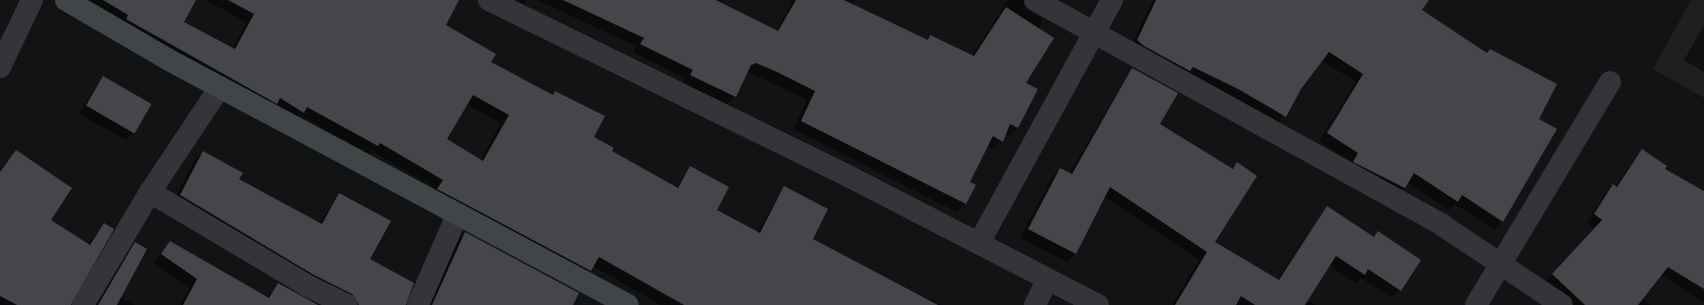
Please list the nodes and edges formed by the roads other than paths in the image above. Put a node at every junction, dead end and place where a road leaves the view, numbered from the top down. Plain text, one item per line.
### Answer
1 (32, 0) edge
2 (66, 0) edge
3 (489, 0) edge
4 (1035, 0) edge
5 (1112, 0) edge
6 (1097, 32) junction
7 (0, 67) edge
8 (1610, 82) dead end
9 (220, 87) junction
10 (150, 192) junction
11 (457, 215) junction
12 (979, 243) junction
13 (1500, 261) junction
14 (1047, 280) junction
15 (83, 305) edge
16 (347, 305) edge
17 (418, 305) edge
18 (628, 305) edge
19 (1035, 305) edge
20 (1098, 305) edge
21 (1476, 305) edge
22 (1562, 305) edge

1 - 7 street
2 - 9 street
3 - 12 street
4 - 6 street
5 - 6 street
6 - 12 street
6 - 13 street
8 - 13 street
9 - 10 street
9 - 11 street
10 - 15 street
10 - 16 street
11 - 17 street
11 - 18 street
12 - 14 street
13 - 21 street
13 - 22 street
14 - 19 street
14 - 20 street

